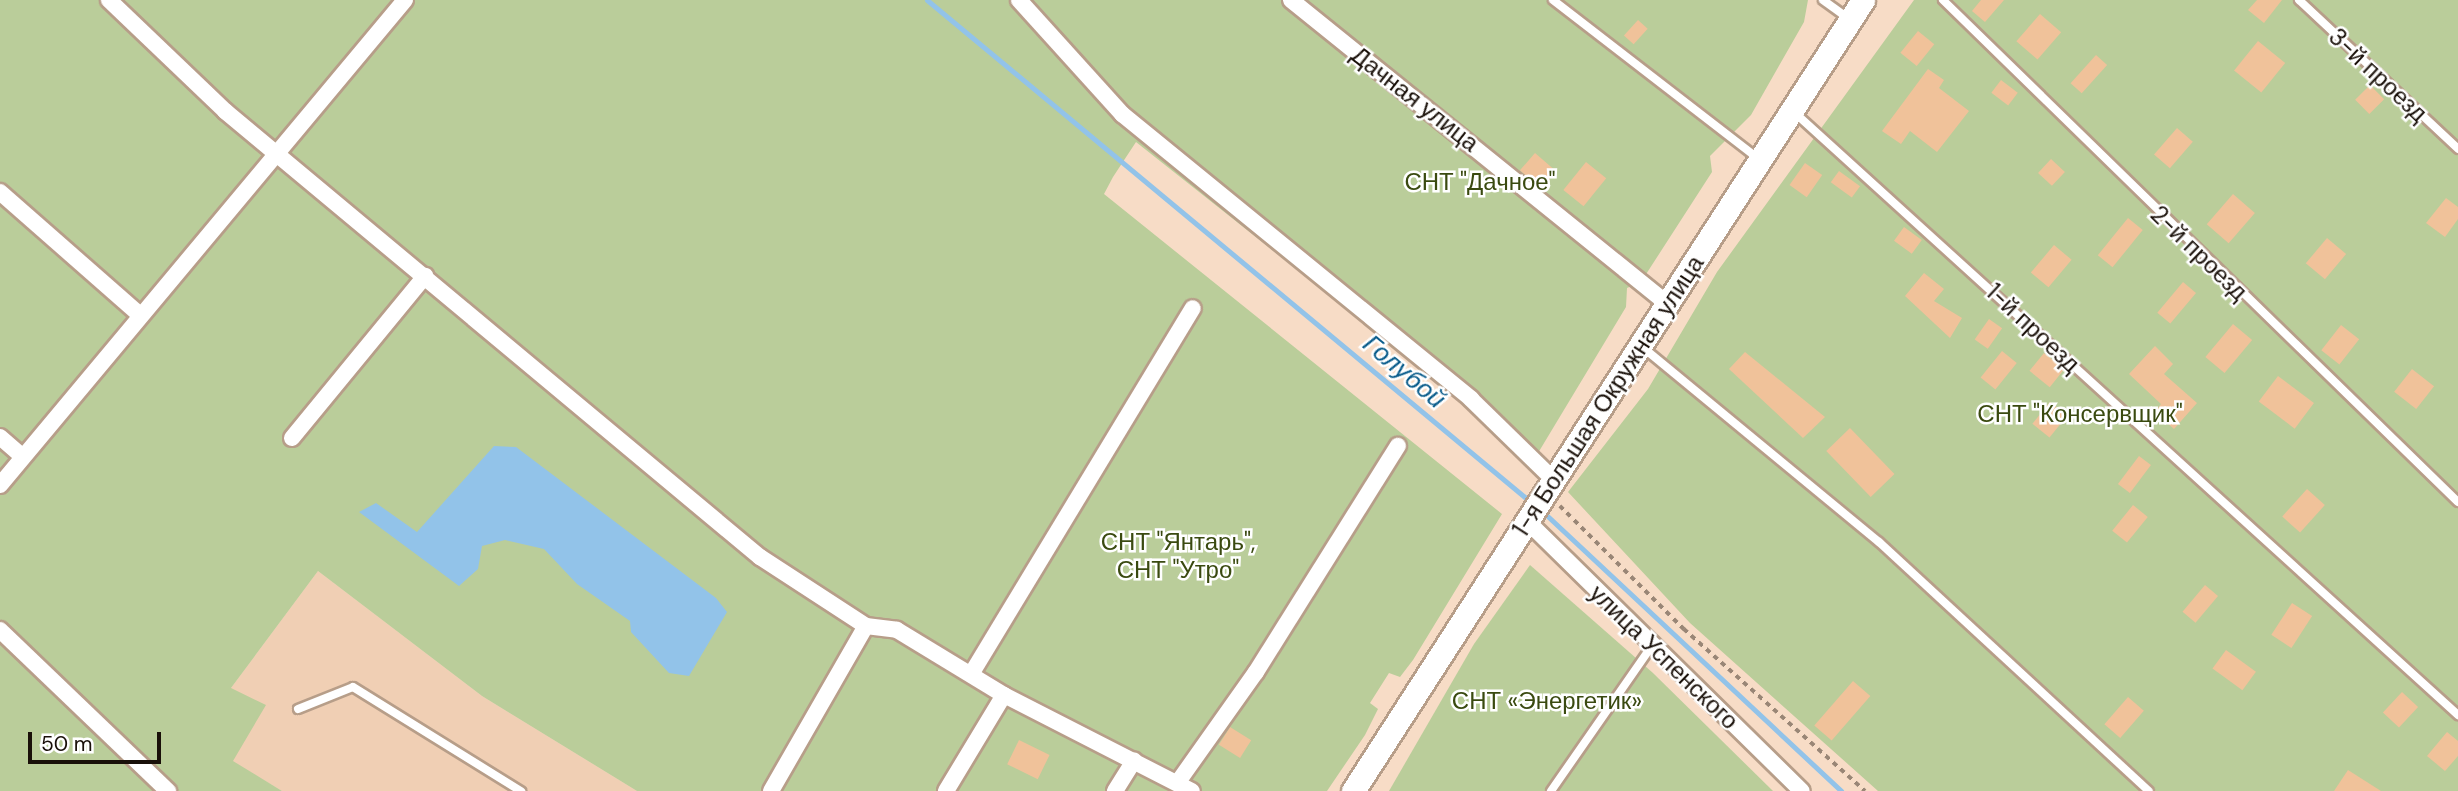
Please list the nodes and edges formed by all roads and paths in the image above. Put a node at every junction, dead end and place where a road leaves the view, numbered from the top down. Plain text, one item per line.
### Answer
1 (109, 0) edge
2 (405, 0) edge
3 (1019, 0) edge
4 (1291, 0) edge
5 (1553, 0) edge
6 (1823, 0) edge
7 (1863, 0) edge
8 (1943, 0) edge
9 (2299, 0) edge
10 (1850, 20) junction
11 (1793, 111) junction
12 (2458, 149) edge
13 (274, 151) junction
14 (1761, 161) junction
15 (0, 192) edge
16 (425, 276) junction
17 (1668, 304) junction
18 (1193, 307) dead end
19 (139, 314) junction
20 (1641, 346) junction
21 (0, 438) edge
22 (292, 438) dead end
23 (1398, 446) dead end
24 (22, 456) junction
25 (0, 485) edge
26 (1550, 486) junction
27 (2458, 502) edge
28 (1527, 521) junction
29 (866, 626) junction
30 (0, 630) edge
31 (1651, 648) junction
32 (973, 671) junction
33 (1004, 695) junction
34 (298, 709) dead end
35 (2458, 715) edge
36 (1134, 761) junction
37 (1185, 787) edge
38 (1795, 788) edge
39 (169, 791) edge
40 (520, 791) edge
41 (771, 791) edge
42 (946, 791) edge
43 (1115, 791) edge
44 (1353, 791) edge
45 (1551, 791) edge
46 (1865, 791) edge
47 (2149, 791) edge

1 - 13 street
2 - 13 street
3 - 26 street
4 - 17 street, Дачная улица
5 - 14 lane
6 - 10 lane
7 - 10 street, 1-я Большая Окружная улица
8 - 27 lane, 2-й проезд
9 - 12 lane, 3-й проезд
10 - 11 street, 1-я Большая Окружная улица
11 - 14 street, 1-я Большая Окружная улица
11 - 35 lane, 1-й проезд
13 - 16 street
13 - 19 street
14 - 17 street, 1-я Большая Окружная улица
15 - 19 street
16 - 22 street
16 - 29 street
17 - 20 street, 1-я Большая Окружная улица
18 - 32 street
19 - 24 street
20 - 26 street, 1-я Большая Окружная улица
20 - 47 lane
21 - 24 street
23 - 37 street
24 - 25 street
26 - 28 street, 1-я Большая Окружная улица
26 - 46 path
28 - 31 street, улица Успенского
28 - 44 street, 1-я Большая Окружная улица
29 - 32 street
29 - 41 street
30 - 39 street
31 - 38 street, улица Успенского
31 - 45 lane
32 - 33 street
33 - 36 street
33 - 42 street
34 - 40 lane
36 - 37 street
36 - 43 street

